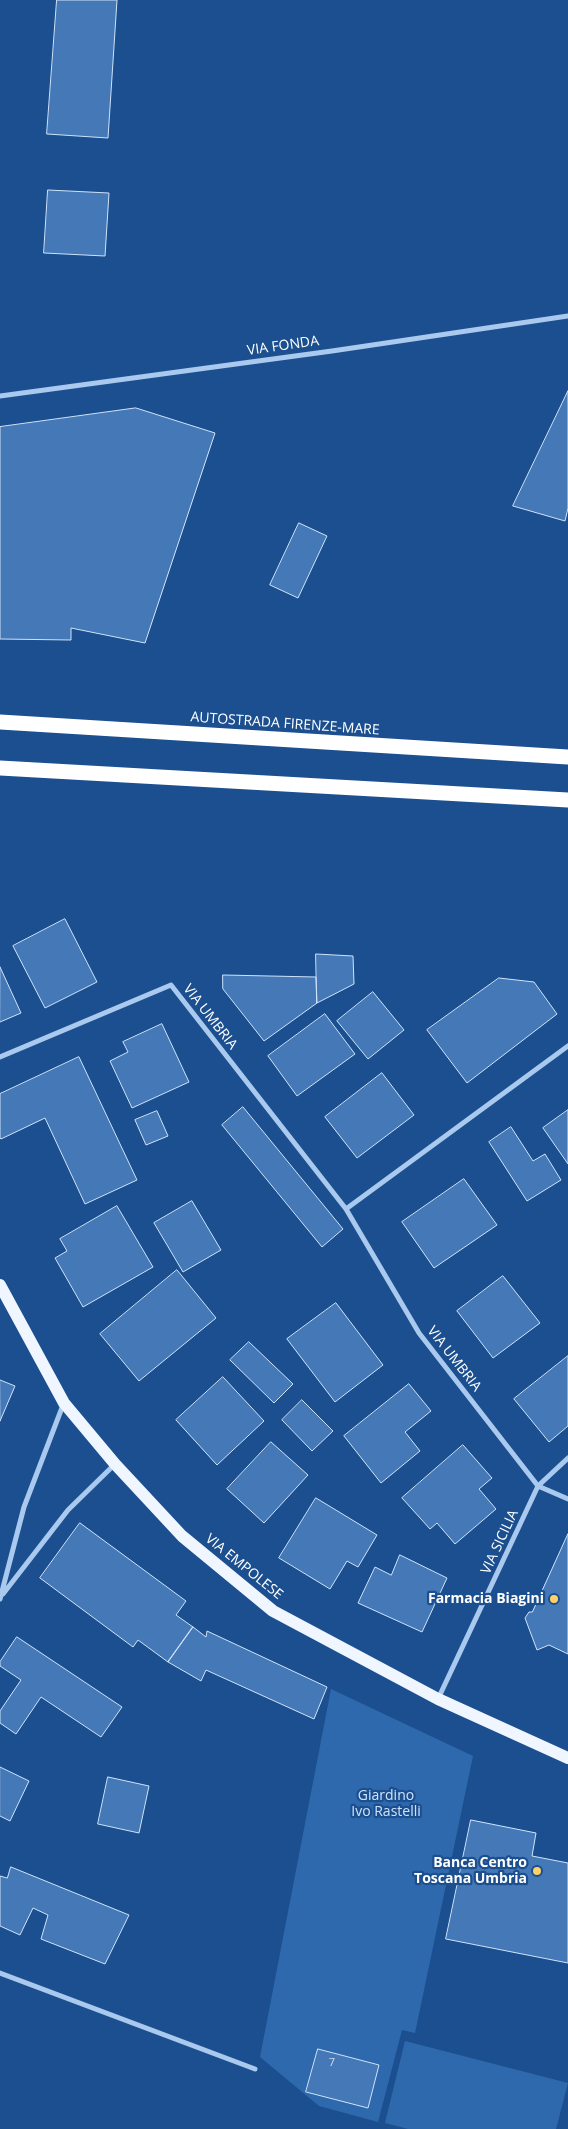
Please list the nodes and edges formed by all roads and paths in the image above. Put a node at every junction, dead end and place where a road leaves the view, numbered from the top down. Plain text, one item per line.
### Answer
1 (568, 316) edge
2 (0, 396) edge
3 (0, 722) edge
4 (568, 757) edge
5 (0, 768) edge
6 (568, 800) edge
7 (568, 1046) edge
8 (0, 1057) edge
9 (346, 1209) junction
10 (0, 1285) edge
11 (64, 1403) junction
12 (568, 1458) edge
13 (115, 1464) junction
14 (538, 1486) junction
15 (568, 1499) edge
16 (1, 1598) edge
17 (438, 1699) junction
18 (568, 1758) edge
19 (0, 1973) edge
20 (255, 2069) dead end

1 - 2 street, VIA FONDA
3 - 4 highway, AUTOSTRADA FIRENZE-MARE
5 - 6 highway
7 - 9 street
8 - 9 street, VIA UMBRIA
9 - 14 street, VIA UMBRIA
10 - 11 main road, VIA EMPOLESE
11 - 13 main road, VIA EMPOLESE
11 - 16 street
12 - 14 street, VIA SICILIA
13 - 16 street
13 - 17 main road, VIA EMPOLESE
14 - 15 street, VIA UMBRIA
14 - 17 street, VIA SICILIA
17 - 18 main road, VIA EMPOLESE
19 - 20 street

